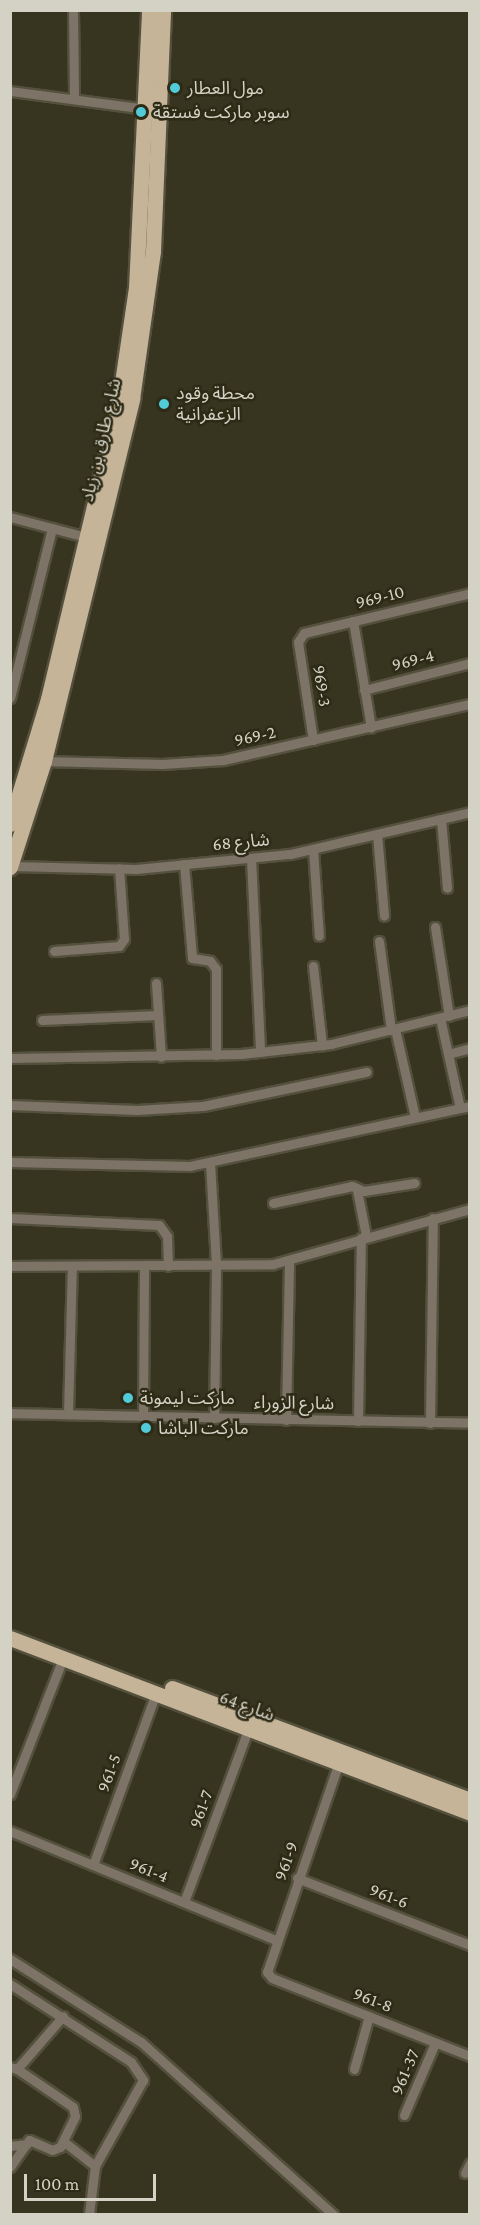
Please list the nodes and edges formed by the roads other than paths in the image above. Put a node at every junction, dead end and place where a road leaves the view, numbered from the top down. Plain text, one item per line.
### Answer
1 (73, 10) edge
2 (148, 10) edge
3 (164, 10) edge
4 (10, 91) edge
5 (74, 96) junction
6 (146, 109) junction
7 (10, 517) edge
8 (52, 528) junction
9 (86, 537) junction
10 (470, 592) edge
11 (353, 621) junction
12 (300, 637) joint
13 (470, 663) edge
14 (364, 690) junction
15 (10, 698) edge
16 (470, 704) edge
17 (370, 728) junction
18 (314, 740) junction
19 (44, 761) junction
20 (470, 812) edge
21 (441, 819) junction
22 (10, 824) edge
23 (377, 834) junction
24 (313, 849) junction
25 (251, 858) junction
26 (184, 864) junction
27 (11, 866) edge
28 (119, 868) junction
29 (447, 888) dead end
30 (384, 916) dead end
31 (435, 927) dead end
32 (319, 936) dead end
33 (379, 942) dead end
34 (54, 951) dead end
35 (313, 966) dead end
36 (156, 983) dead end
37 (470, 1011) edge
38 (158, 1015) junction
39 (444, 1017) junction
40 (42, 1020) dead end
41 (393, 1029) junction
42 (322, 1045) junction
43 (470, 1048) edge
44 (260, 1052) junction
45 (448, 1054) junction
46 (216, 1055) junction
47 (161, 1057) junction
48 (10, 1058) edge
49 (366, 1072) dead end
50 (10, 1105) edge
51 (465, 1107) edge
52 (416, 1117) junction
53 (10, 1162) edge
54 (210, 1163) junction
55 (414, 1183) dead end
56 (357, 1190) junction
57 (273, 1203) dead end
58 (470, 1209) edge
59 (10, 1218) edge
60 (433, 1218) junction
61 (364, 1237) junction
62 (289, 1260) junction
63 (216, 1265) junction
64 (10, 1266) edge
65 (72, 1266) junction
66 (144, 1266) junction
67 (168, 1266) junction
68 (10, 1413) edge
69 (68, 1414) junction
70 (143, 1416) junction
71 (214, 1418) junction
72 (286, 1419) junction
73 (358, 1421) junction
74 (430, 1423) junction
75 (470, 1423) edge
76 (10, 1628) edge
77 (10, 1638) edge
78 (63, 1658) junction
79 (156, 1693) junction
80 (249, 1727) junction
81 (339, 1762) junction
82 (10, 1794) edge
83 (470, 1800) edge
84 (470, 1813) edge
85 (10, 1831) edge
86 (93, 1865) junction
87 (297, 1878) junction
88 (184, 1902) junction
89 (276, 1940) junction
90 (470, 1945) edge
91 (10, 1959) edge
92 (267, 1972) joint
93 (10, 1984) edge
94 (63, 2016) junction
95 (369, 2016) junction
96 (435, 2043) junction
97 (470, 2056) edge
98 (14, 2068) edge
99 (354, 2068) dead end
100 (404, 2115) dead end
101 (63, 2141) junction
102 (27, 2144) junction
103 (10, 2146) edge
104 (470, 2163) edge
105 (95, 2166) junction
106 (10, 2167) edge
107 (465, 2173) dead end
108 (89, 2214) edge
109 (333, 2214) edge

1 - 5 street
2 - 6 main road, شارع طارق بن زياد
3 - 19 main road, شارع طارق بن زياد
4 - 5 street
5 - 6 street
6 - 9 main road, شارع طارق بن زياد
7 - 8 street
8 - 9 street
8 - 15 street
9 - 22 main road, شارع طارق بن زياد
10 - 11 street, 969-10
11 - 12 street, 969-10
11 - 14 street
12 - 18 street, 969-3
13 - 14 street, 969-4
14 - 17 street
16 - 17 street, 969-2
17 - 18 street, 969-2
18 - 19 street, 969-2
19 - 27 main road, شارع طارق بن زياد
20 - 21 street, شارع 68
21 - 23 street, شارع 68
21 - 29 street
23 - 24 street, شارع 68
23 - 30 street
24 - 25 street, شارع 68
24 - 32 street
25 - 26 street, شارع 68
25 - 44 street
26 - 28 street, شارع 68
26 - 46 street
27 - 28 street, شارع 68
28 - 34 street
31 - 39 street
33 - 41 street
35 - 42 street
36 - 38 street
37 - 39 street
38 - 40 street
38 - 47 street
39 - 41 street
39 - 45 street
41 - 42 street
41 - 52 street
42 - 44 street
43 - 45 street
44 - 46 street
45 - 51 street
46 - 47 street
47 - 48 street
49 - 50 street
51 - 52 street
52 - 54 street
53 - 54 street
54 - 63 street
55 - 56 street
56 - 57 street
56 - 61 street
58 - 60 street
59 - 67 street
60 - 61 street
60 - 74 street
61 - 62 street
61 - 73 street
62 - 63 street
62 - 72 street
63 - 67 street
63 - 71 street
64 - 65 street
65 - 66 street
65 - 69 street
66 - 67 street
66 - 70 street
68 - 69 street, شارع الزوراء
69 - 70 street, شارع الزوراء
70 - 71 street, شارع الزوراء
71 - 72 street, شارع الزوراء
72 - 73 street, شارع الزوراء
73 - 74 street, شارع الزوراء
74 - 75 street, شارع الزوراء
76 - 83 main road, شارع 64
77 - 78 main road, شارع 64
78 - 79 main road, شارع 64
78 - 82 street
79 - 80 main road, شارع 64
79 - 86 street, 961-5
80 - 81 main road, شارع 64
80 - 88 street, 961-7
81 - 84 main road, شارع 64
81 - 87 street, 961-9
85 - 86 street, 961-4
86 - 88 street, 961-4
87 - 89 street, 961-9
87 - 90 street, 961-6
88 - 89 street, 961-4
89 - 92 street, 961-9
91 - 109 street
92 - 95 street, 961-8
93 - 94 street
94 - 98 street
94 - 105 street
95 - 96 street, 961-8
95 - 99 street
96 - 97 street, 961-8
96 - 100 street, 961-37
98 - 101 street
101 - 102 street
101 - 105 street
102 - 103 street
102 - 106 street
104 - 107 street
105 - 108 street

